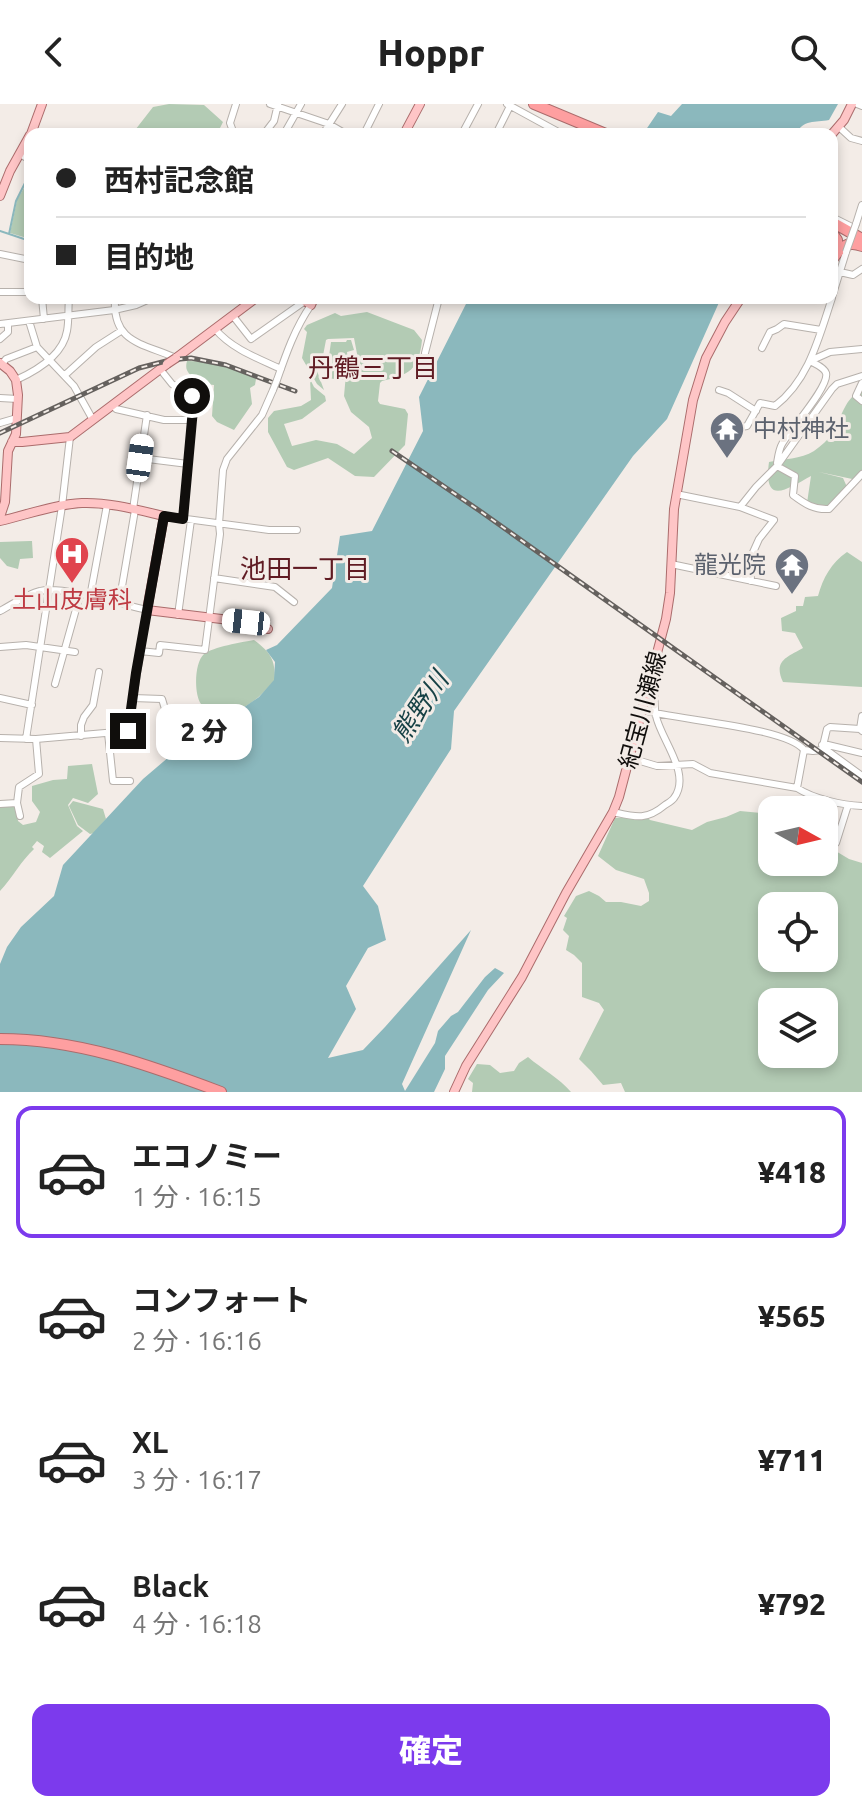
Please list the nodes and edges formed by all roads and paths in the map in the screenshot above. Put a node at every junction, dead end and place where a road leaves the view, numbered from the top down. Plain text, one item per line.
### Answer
1 (42, 104) edge
2 (236, 104) edge
3 (270, 104) edge
4 (301, 104) edge
5 (342, 104) edge
6 (379, 104) edge
7 (420, 104) edge
8 (478, 104) edge
9 (534, 104) edge
10 (278, 105) edge
11 (509, 105) edge
12 (857, 105) edge
13 (296, 112) junction
14 (329, 124) junction
15 (33, 128) edge
16 (232, 128) edge
17 (269, 128) edge
18 (287, 128) edge
19 (327, 128) edge
20 (336, 128) edge
21 (367, 128) edge
22 (407, 128) edge
23 (465, 128) edge
24 (499, 128) edge
25 (551, 128) edge
26 (592, 128) edge
27 (838, 128) edge
28 (838, 131) edge
29 (862, 141) edge
30 (24, 146) edge
31 (20, 154) junction
32 (24, 156) edge
33 (0, 196) edge
34 (862, 205) edge
35 (838, 222) edge
36 (838, 224) edge
37 (855, 226) junction
38 (838, 233) edge
39 (862, 242) edge
40 (0, 254) edge
41 (838, 255) edge
42 (24, 259) edge
43 (862, 269) edge
44 (840, 272) junction
45 (838, 275) edge
46 (0, 292) edge
47 (24, 292) edge
48 (43, 304) edge
49 (69, 304) edge
50 (114, 304) edge
51 (138, 304) edge
52 (248, 304) edge
53 (301, 304) edge
54 (306, 304) edge
55 (437, 304) edge
56 (737, 304) edge
57 (830, 304) edge
58 (114, 310) junction
59 (68, 316) junction
60 (233, 316) junction
61 (44, 319) junction
62 (29, 321) junction
63 (4, 324) edge
64 (215, 329) junction
65 (821, 330) junction
66 (121, 331) junction
67 (0, 339) edge
68 (37, 347) junction
69 (762, 348) dead end
70 (862, 349) edge
71 (425, 353) dead end
72 (176, 358) junction
73 (48, 359) junction
74 (810, 361) junction
75 (1, 364) edge
76 (163, 367) junction
77 (281, 369) junction
78 (65, 375) junction
79 (862, 376) edge
80 (16, 380) junction
81 (862, 383) edge
82 (719, 390) dead end
83 (0, 398) edge
84 (18, 399) junction
85 (862, 401) edge
86 (113, 406) junction
87 (756, 411) junction
88 (147, 415) junction
89 (17, 418) junction
90 (93, 420) junction
91 (192, 420) junction
92 (0, 423) edge
93 (715, 425) dead end
94 (70, 437) junction
95 (12, 442) junction
96 (140, 458) junction
97 (188, 464) junction
98 (777, 466) junction
99 (862, 474) edge
100 (676, 494) junction
101 (107, 505) junction
102 (62, 506) junction
103 (740, 507) junction
104 (134, 510) junction
105 (164, 516) junction
106 (0, 519) edge
107 (183, 519) junction
108 (191, 520) junction
109 (219, 524) junction
110 (297, 530) dead end
111 (671, 564) junction
112 (214, 578) junction
113 (751, 581) junction
114 (776, 586) dead end
115 (49, 590) junction
116 (80, 595) junction
117 (90, 597) junction
118 (294, 602) dead end
119 (119, 604) junction
120 (147, 610) junction
121 (0, 611) edge
122 (178, 615) junction
123 (209, 619) junction
124 (268, 629) dead end
125 (41, 646) junction
126 (0, 647) edge
127 (65, 649) junction
128 (140, 651) junction
129 (75, 652) dead end
130 (655, 659) junction
131 (99, 672) dead end
132 (55, 684) dead end
133 (0, 698) edge
134 (133, 698) junction
135 (32, 705) junction
136 (643, 710) junction
137 (656, 714) junction
138 (862, 716) edge
139 (861, 730) edge
140 (108, 733) junction
141 (81, 736) junction
142 (0, 738) edge
143 (26, 739) junction
144 (36, 739) junction
145 (174, 739) dead end
146 (822, 748) junction
147 (804, 750) junction
148 (861, 751) edge
149 (630, 758) junction
150 (677, 764) junction
151 (862, 776) edge
152 (130, 781) dead end
153 (797, 788) junction
154 (17, 803) junction
155 (0, 804) edge
156 (848, 805) junction
157 (862, 806) edge
158 (613, 812) junction
159 (20, 816) dead end
160 (838, 837) edge
161 (0, 1041) edge
162 (209, 1092) edge
163 (221, 1092) edge
164 (454, 1092) edge

1 - 15 main road
2 - 16 street
3 - 10 street
4 - 13 street
5 - 14 street
6 - 21 street
7 - 22 main road
8 - 23 street
9 - 26 highway
10 - 13 street
10 - 17 street
11 - 24 street
11 - 25 street
12 - 27 main road
13 - 14 street
13 - 18 street
14 - 19 street
14 - 20 street
28 - 29 street
30 - 31 main road
31 - 32 street
31 - 33 main road
34 - 37 street
35 - 37 street
36 - 39 highway
37 - 41 street, bridge
38 - 39 highway
39 - 41 highway
40 - 42 street
41 - 44 street
43 - 44 street
44 - 45 street
46 - 47 street
48 - 61 street
49 - 59 street
50 - 58 street
51 - 58 street
52 - 60 main road
53 - 60 street
54 - 77 street
55 - 71 street
56 - 100 main road, 紀宝川瀬線
57 - 65 street
58 - 59 street
58 - 66 street
59 - 61 street
59 - 73 street
60 - 64 main road
61 - 62 street
62 - 63 street
62 - 68 street
63 - 67 street
64 - 72 main road
64 - 77 street
65 - 69 street
65 - 74 street
66 - 72 street
66 - 78 street
68 - 73 street
68 - 75 street
70 - 74 street
72 - 76 main road, bridge
73 - 78 street
73 - 80 street
74 - 87 street
74 - 98 street
75 - 80 main road
76 - 86 main road
76 - 91 street
77 - 109 street, bridge
78 - 90 street
79 - 98 street
80 - 84 main road
81 - 85 street
82 - 87 street
83 - 84 street
84 - 89 main road
86 - 88 street
86 - 90 main road
87 - 93 street
88 - 91 street
88 - 96 street
89 - 92 street
89 - 95 main road
90 - 94 main road
91 - 97 street
94 - 95 main road
94 - 102 street
95 - 106 main road
96 - 97 street
96 - 104 street
97 - 107 street
98 - 99 street
98 - 103 street
100 - 103 street
100 - 111 main road, 紀宝川瀬線
101 - 102 main road
101 - 104 main road
101 - 117 street
102 - 106 main road
102 - 115 street
103 - 113 street
104 - 105 main road
104 - 119 street
105 - 107 street
105 - 120 main road
107 - 108 street
108 - 109 street
108 - 122 street
109 - 110 street
109 - 112 street
111 - 113 street
111 - 130 main road, 紀宝川瀬線
112 - 118 street
112 - 123 street
113 - 114 street
115 - 116 street
115 - 121 street
115 - 125 street
116 - 117 street
116 - 127 street
117 - 119 street
119 - 120 street
120 - 122 main road
120 - 128 street
122 - 123 main road
123 - 124 main road
123 - 128 street
125 - 126 street
125 - 127 street
125 - 135 street
127 - 129 street
127 - 132 street
128 - 134 street
130 - 136 main road, 紀宝川瀬線
130 - 137 street
131 - 141 street
133 - 135 street
134 - 140 street
134 - 145 street
135 - 143 street
136 - 137 street
136 - 149 main road, 紀宝川瀬線
137 - 147 street
137 - 150 street
138 - 139 street
139 - 146 street
140 - 141 street
140 - 152 street
141 - 144 street
142 - 143 street
143 - 144 street
144 - 154 street
146 - 147 street
146 - 148 street
146 - 151 street
147 - 153 street
149 - 150 street
149 - 158 main road, 紀宝川瀬線
150 - 153 street
150 - 158 street
153 - 156 street
154 - 155 street
154 - 159 street
156 - 157 street
156 - 160 street
158 - 164 main road, 紀宝川瀬線
161 - 162 highway
161 - 163 highway

